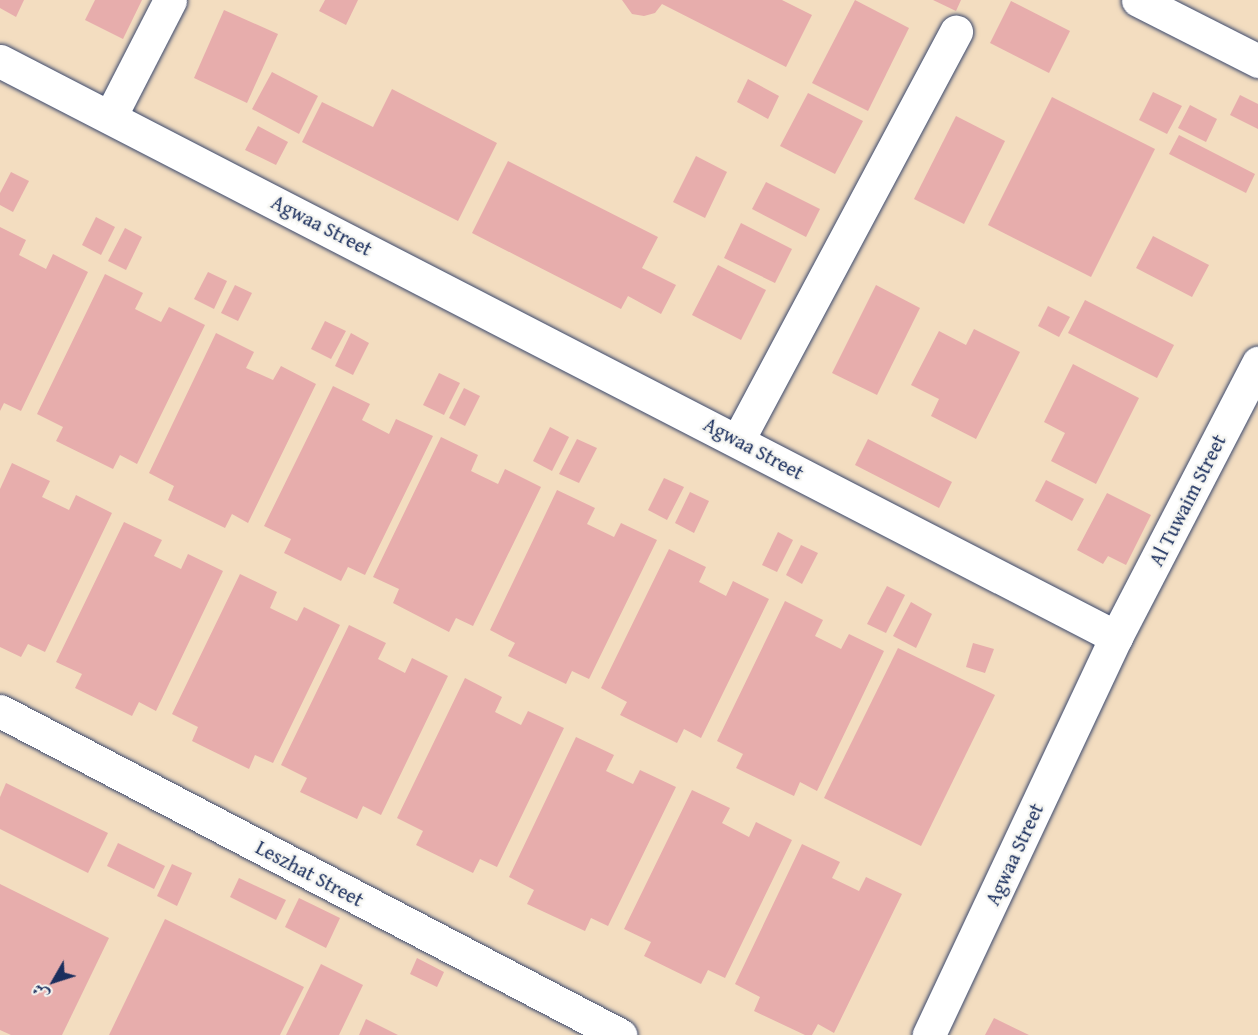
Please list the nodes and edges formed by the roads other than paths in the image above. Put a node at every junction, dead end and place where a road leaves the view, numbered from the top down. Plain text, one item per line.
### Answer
1 (171, 0) edge
2 (1138, 0) edge
3 (956, 32) dead end
4 (0, 61) edge
5 (1258, 61) edge
6 (111, 115) junction
7 (1258, 363) edge
8 (738, 440) junction
9 (1116, 638) junction
10 (0, 711) edge
11 (621, 1035) edge
12 (929, 1035) edge

1 - 6 street
2 - 5 street
3 - 8 street
4 - 6 street, Agwaa Street
6 - 8 street, Agwaa Street
7 - 9 street, Al Tuwaim Street
8 - 9 street, Agwaa Street
9 - 12 street, Agwaa Street
10 - 11 street, Leszhat Street

